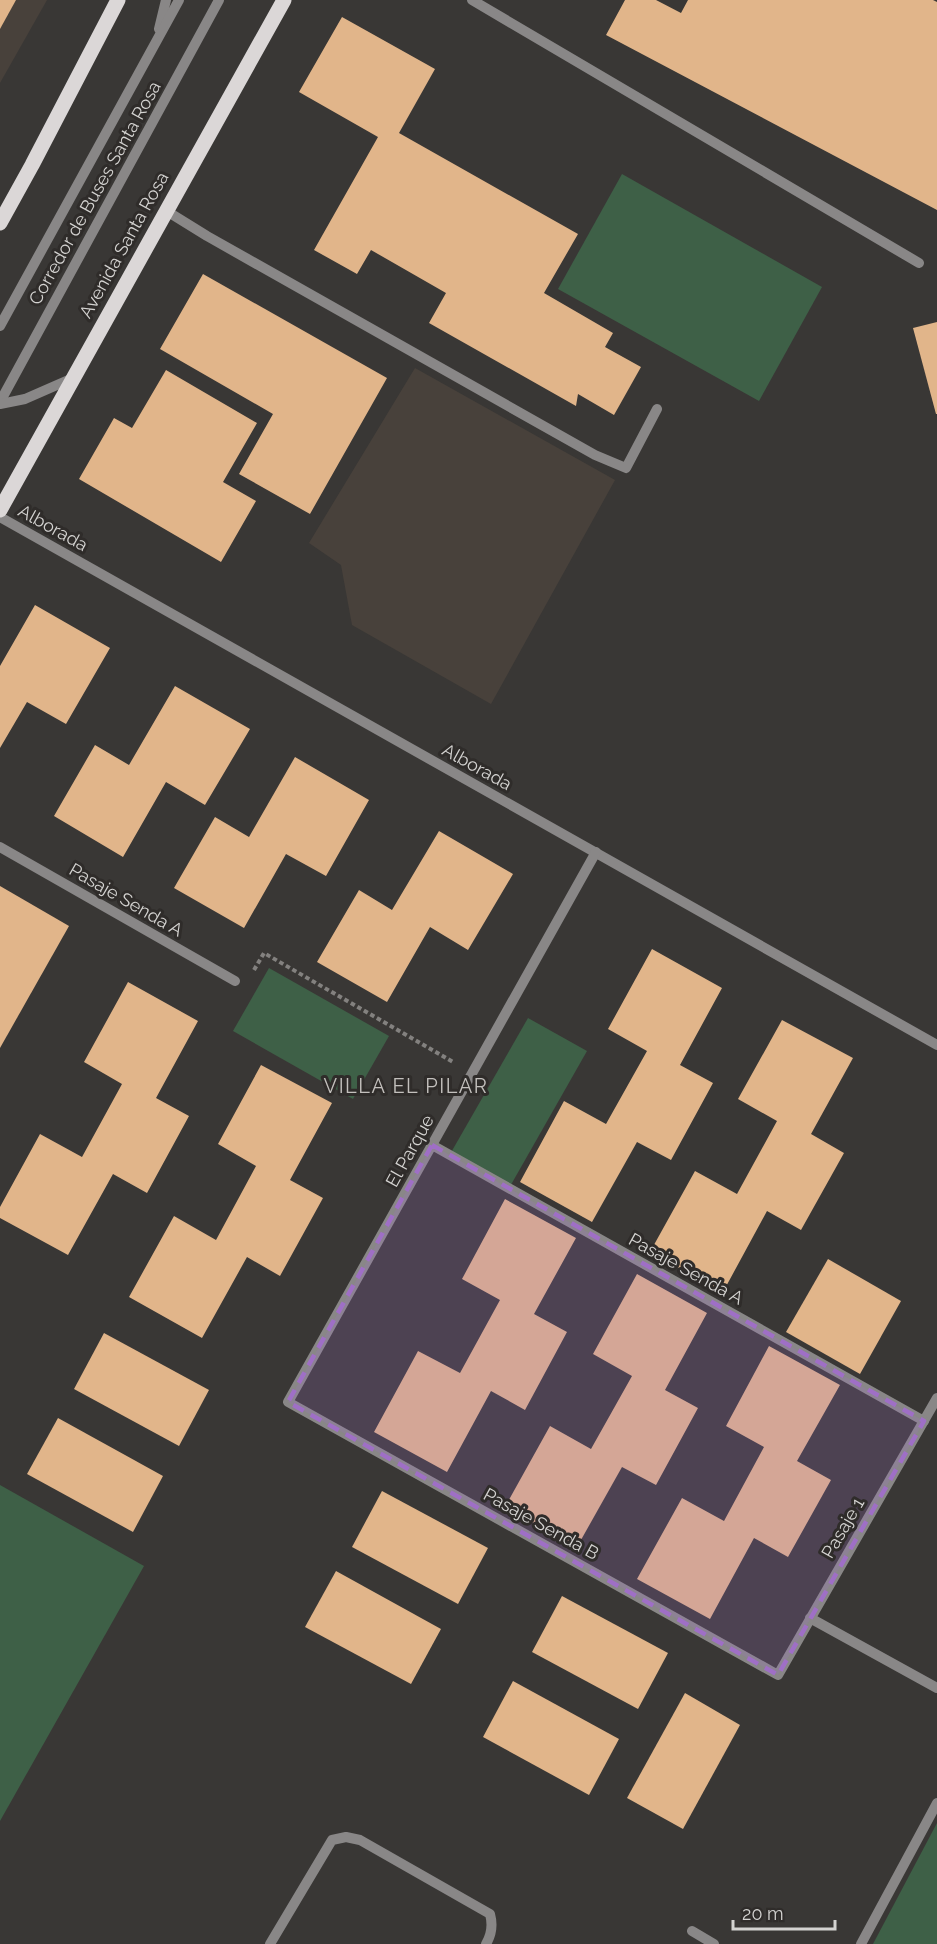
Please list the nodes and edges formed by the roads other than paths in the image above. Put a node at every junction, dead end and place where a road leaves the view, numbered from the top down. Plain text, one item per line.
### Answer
1 (118, 0) edge
2 (166, 0) edge
3 (179, 0) edge
4 (219, 0) edge
5 (284, 0) edge
6 (472, 0) edge
7 (154, 47) junction
8 (165, 210) junction
9 (0, 223) edge
10 (919, 262) dead end
11 (0, 326) edge
12 (74, 377) junction
13 (0, 403) edge
14 (657, 409) dead end
15 (0, 510) edge
16 (0, 518) edge
17 (0, 847) edge
18 (596, 852) junction
19 (235, 981) road end
20 (937, 1045) edge
21 (432, 1145) junction
22 (937, 1398) edge
23 (288, 1402) joint
24 (924, 1421) junction
25 (810, 1618) junction
26 (778, 1675) joint
27 (937, 1688) edge
28 (937, 1803) edge
29 (692, 1931) dead end
30 (270, 1944) edge
31 (486, 1944) edge
32 (714, 1944) edge
33 (861, 1944) edge

1 - 9 main road
2 - 7 street
3 - 7 street, Corredor de Buses Santa Rosa
4 - 13 street, Corredor de Buses Santa Rosa
5 - 8 main road, Avenida Santa Rosa
6 - 10 street
7 - 11 street, Corredor de Buses Santa Rosa
8 - 12 main road, Avenida Santa Rosa
8 - 14 street
12 - 13 street
12 - 15 main road, Avenida Santa Rosa
16 - 18 street, Alborada
17 - 19 street, Pasaje Senda A
18 - 20 street, Alborada
18 - 21 street, El Parque
21 - 23 street, El Parque
21 - 24 street, Pasaje Senda A
22 - 24 street, Pasaje 1
23 - 26 street, Pasaje Senda B
24 - 25 street, Pasaje 1
25 - 26 street, Pasaje 1
25 - 27 street
28 - 33 street
29 - 32 street
30 - 31 street

